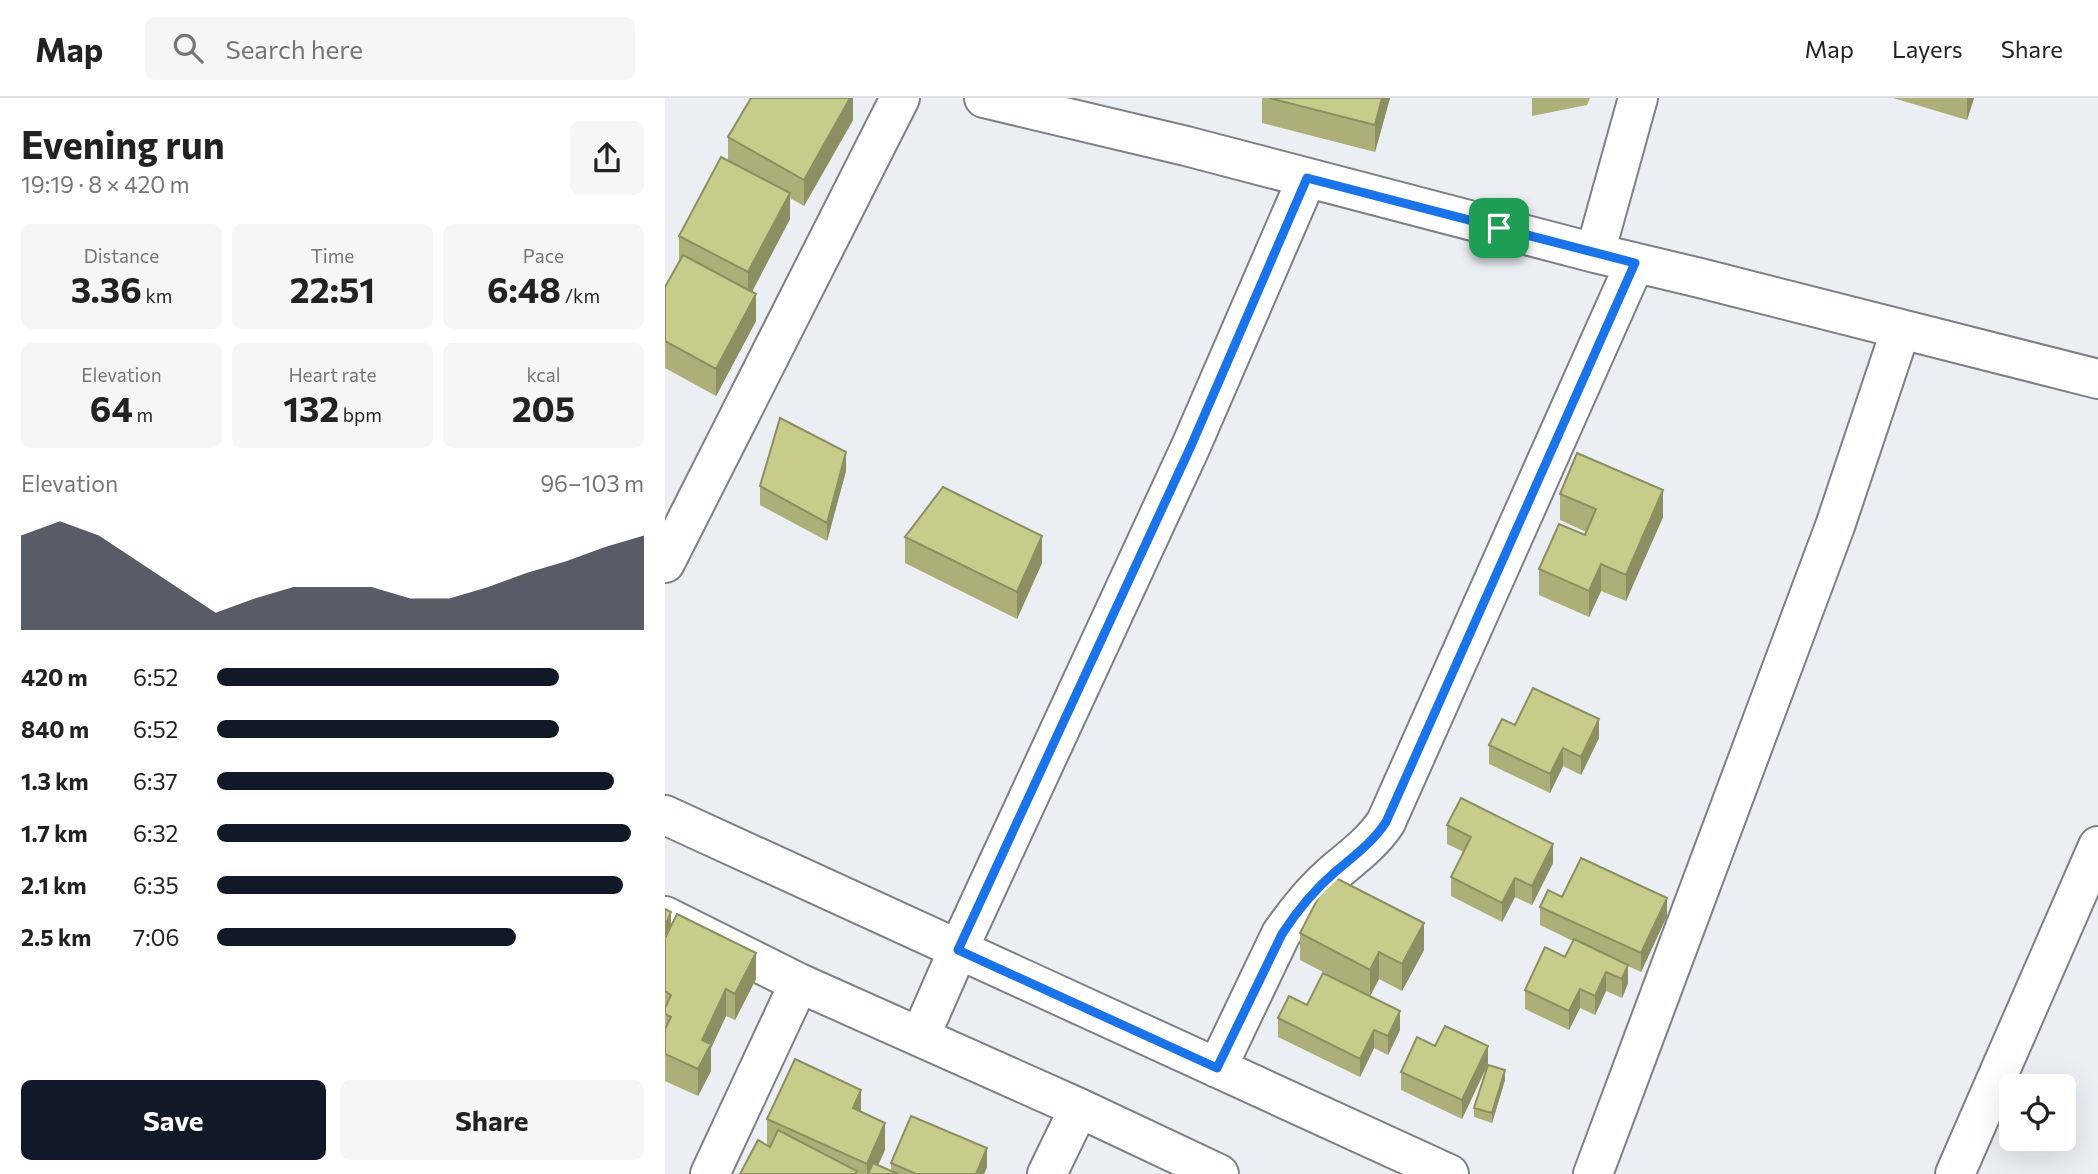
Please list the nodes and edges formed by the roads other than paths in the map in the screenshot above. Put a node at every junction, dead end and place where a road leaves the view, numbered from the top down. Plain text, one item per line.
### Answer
1 (900, 98) edge
2 (984, 98) edge
3 (1638, 98) edge
4 (1307, 178) junction
5 (1595, 253) junction
6 (1635, 263) junction
7 (1901, 329) junction
8 (2098, 379) edge
9 (665, 563) edge
10 (665, 815) edge
11 (2098, 846) edge
12 (665, 916) edge
13 (958, 950) junction
14 (799, 983) junction
15 (920, 1037) junction
16 (1217, 1068) junction
17 (1079, 1108) junction
18 (710, 1174) edge
19 (1047, 1174) edge
20 (1219, 1174) edge
21 (1449, 1174) edge
22 (1593, 1174) edge
23 (1955, 1174) edge

1 - 9 street
2 - 4 street
3 - 5 street
4 - 5 street
4 - 13 street
5 - 6 street
6 - 7 street
6 - 16 street
7 - 8 street
7 - 22 street
10 - 13 street
11 - 23 street
12 - 14 street
13 - 15 street
13 - 16 street
14 - 15 street
14 - 18 street
15 - 17 street
16 - 21 street
17 - 19 street
17 - 20 street

